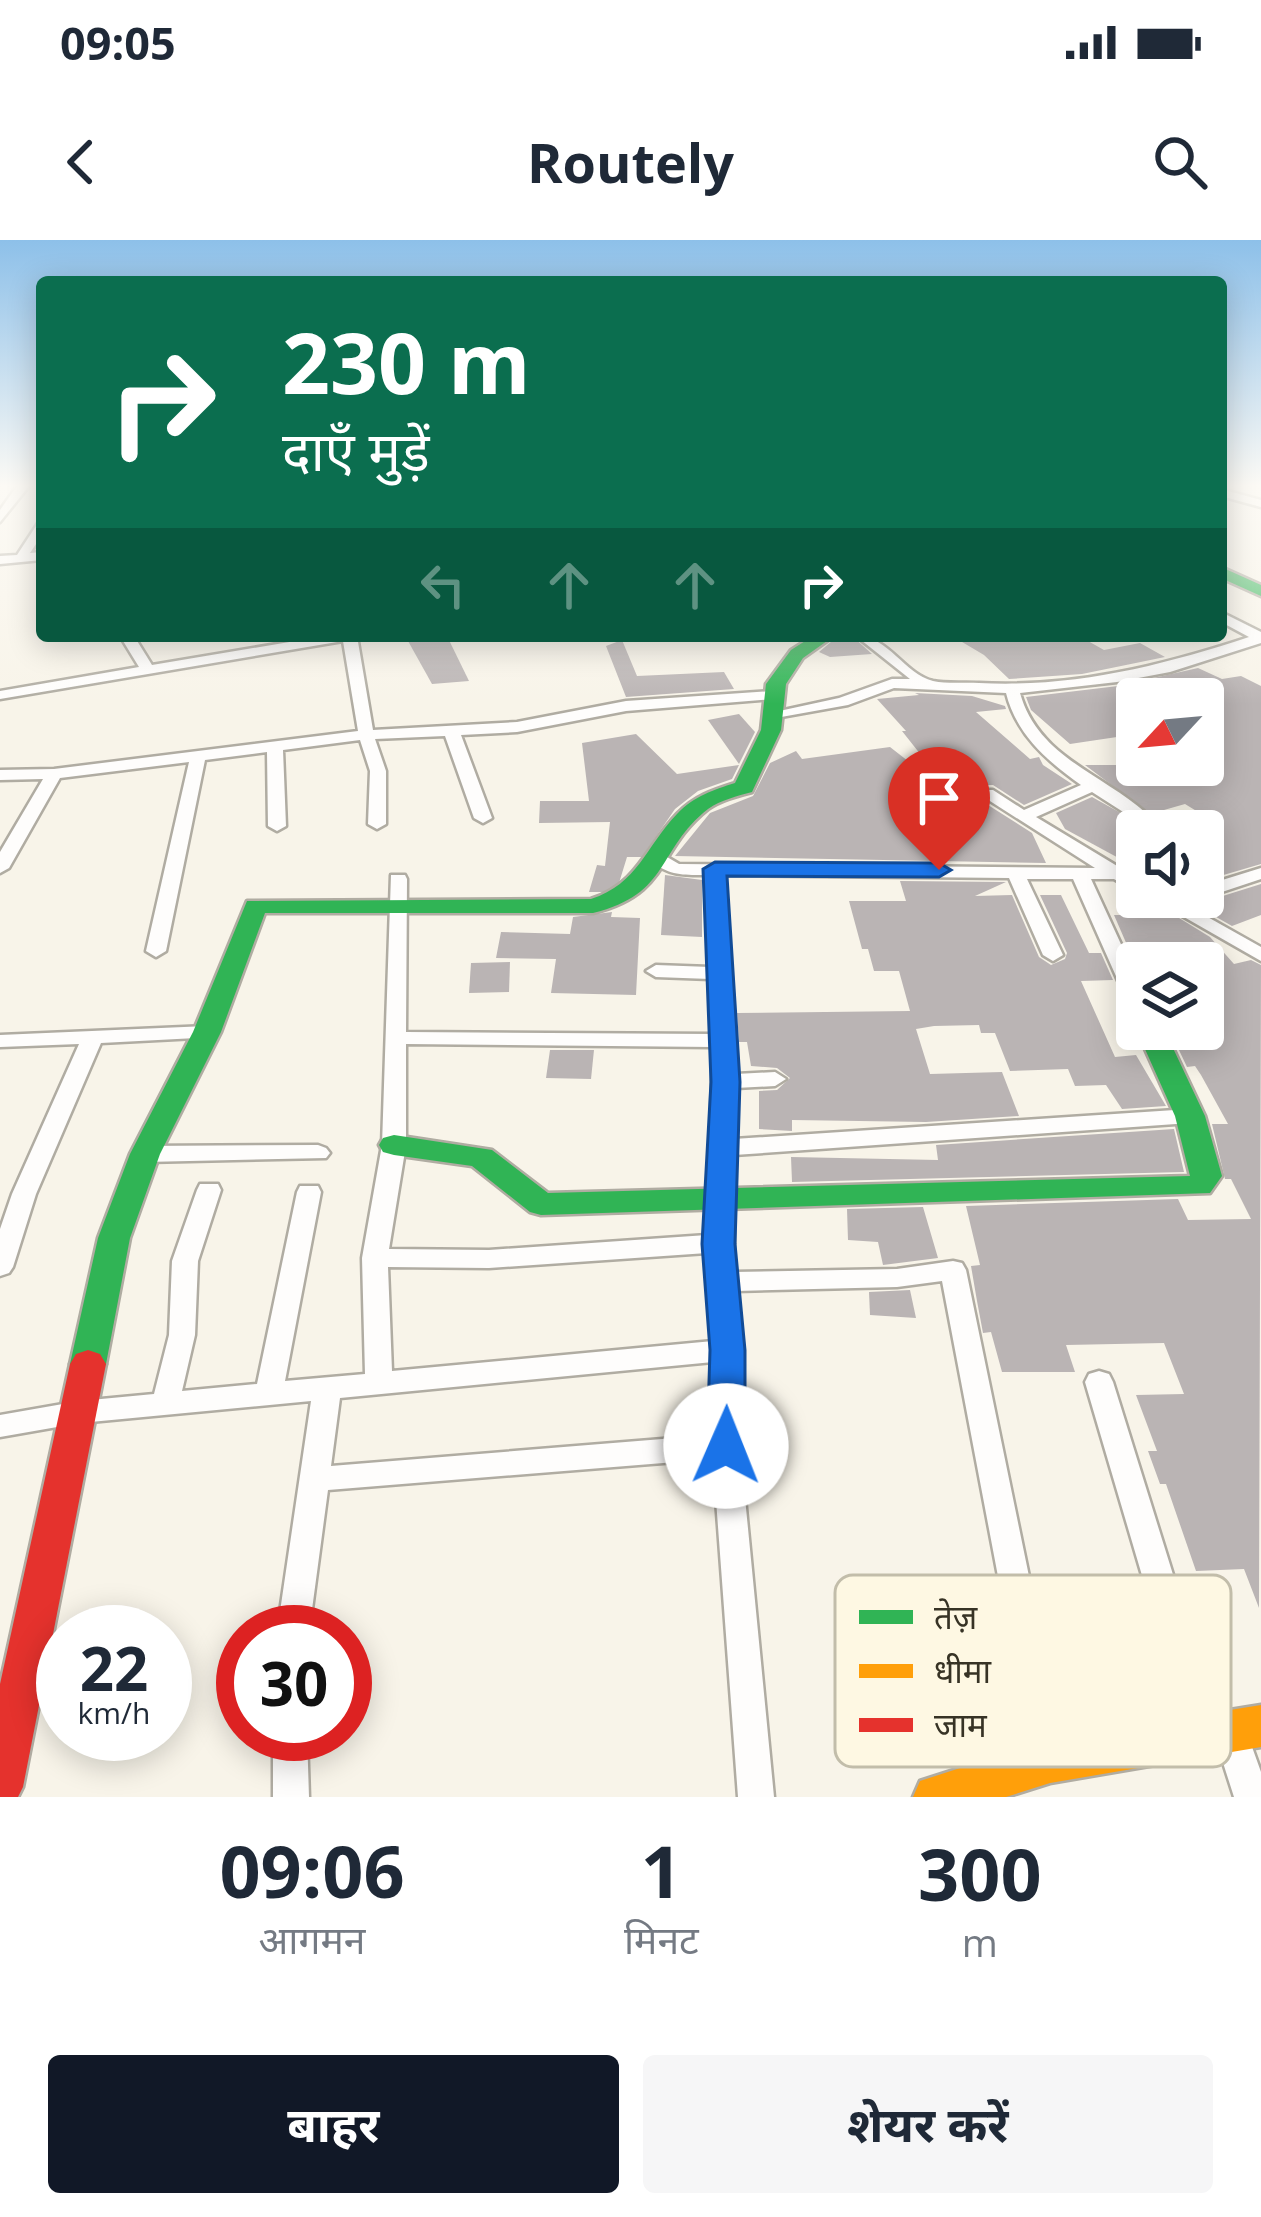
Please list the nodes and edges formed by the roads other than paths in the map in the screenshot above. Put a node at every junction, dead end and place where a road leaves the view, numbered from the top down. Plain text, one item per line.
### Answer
1 (1227, 575) edge
2 (1261, 591) edge
3 (1227, 619) edge
4 (131, 642) edge
5 (351, 642) edge
6 (816, 642) edge
7 (871, 642) edge
8 (289, 643) edge
9 (148, 670) junction
10 (921, 681) junction
11 (1012, 688) junction
12 (0, 694) edge
13 (774, 705) junction
14 (451, 730) junction
15 (366, 735) junction
16 (275, 747) junction
17 (198, 756) junction
18 (54, 774) junction
19 (0, 775) edge
20 (1092, 786) junction
21 (987, 794) dead end
22 (1132, 810) edge
23 (1024, 816) junction
24 (483, 818) dead end
25 (377, 824) dead end
26 (277, 826) dead end
27 (22, 830) junction
28 (0, 831) edge
29 (661, 861) junction
30 (0, 868) edge
31 (715, 869) junction
32 (1015, 872) junction
33 (1079, 873) junction
34 (1261, 873) edge
35 (1114, 874) joint
36 (398, 879) dead end
37 (1224, 885) edge
38 (394, 908) junction
39 (1202, 918) edge
40 (156, 951) dead end
41 (1053, 955) dead end
42 (1116, 955) edge
43 (1261, 955) edge
44 (656, 970) dead end
45 (718, 973) junction
46 (207, 1032) junction
47 (397, 1038) junction
48 (92, 1039) junction
49 (722, 1041) junction
50 (2, 1044) edge
51 (1160, 1050) edge
52 (775, 1079) dead end
53 (725, 1082) junction
54 (1190, 1116) junction
55 (394, 1145) junction
56 (721, 1148) junction
57 (318, 1153) dead end
58 (145, 1154) junction
59 (209, 1190) dead end
60 (309, 1192) dead end
61 (722, 1196) junction
62 (719, 1244) junction
63 (375, 1258) junction
64 (0, 1267) edge
65 (722, 1282) junction
66 (727, 1350) junction
67 (1099, 1382) dead end
68 (379, 1384) junction
69 (327, 1388) junction
70 (269, 1394) junction
71 (165, 1404) junction
72 (80, 1412) junction
73 (0, 1426) edge
74 (726, 1446) junction
75 (316, 1479) junction
76 (1013, 1575) edge
77 (1173, 1575) edge
78 (297, 1605) edge
79 (1232, 1730) edge
80 (290, 1761) edge
81 (1038, 1767) edge
82 (0, 1787) edge
83 (994, 1788) edge
84 (291, 1797) edge
85 (756, 1797) edge
86 (936, 1797) edge
87 (1252, 1797) edge

1 - 2 street
3 - 11 street
4 - 9 street
5 - 15 street
6 - 13 street
7 - 10 street
8 - 9 street
9 - 12 street
10 - 11 street
10 - 13 street
11 - 20 street
13 - 14 street
13 - 29 street
14 - 15 street
14 - 24 street
15 - 16 street
15 - 25 street
16 - 17 street
16 - 26 street
17 - 18 street
17 - 40 street
18 - 19 street
18 - 27 street
20 - 22 street
20 - 23 street
21 - 23 street
23 - 35 street
27 - 28 street
27 - 30 street
29 - 31 street
29 - 38 street
31 - 32 street
31 - 45 street
32 - 33 street
32 - 41 street
33 - 35 street
33 - 42 street
34 - 37 street
36 - 38 street
38 - 46 street
38 - 47 street
39 - 43 street
44 - 45 street
45 - 49 street
46 - 48 street
46 - 58 street
47 - 49 street
47 - 55 street
48 - 50 street
48 - 64 street
49 - 53 street
51 - 54 street
52 - 53 street
53 - 56 street
54 - 56 street
54 - 61 street
55 - 61 street
55 - 63 street
56 - 61 street
57 - 58 street
58 - 72 street
59 - 71 street
60 - 70 street
61 - 62 street
62 - 63 street
62 - 65 street
63 - 68 street
65 - 66 street
65 - 76 street
66 - 68 street
66 - 74 street
67 - 77 street
68 - 69 street
69 - 70 street
69 - 75 street
70 - 71 street
71 - 72 street
72 - 73 street
72 - 82 street
74 - 75 street
74 - 85 street
75 - 78 street
79 - 87 street
80 - 84 street
81 - 83 street
83 - 86 street

